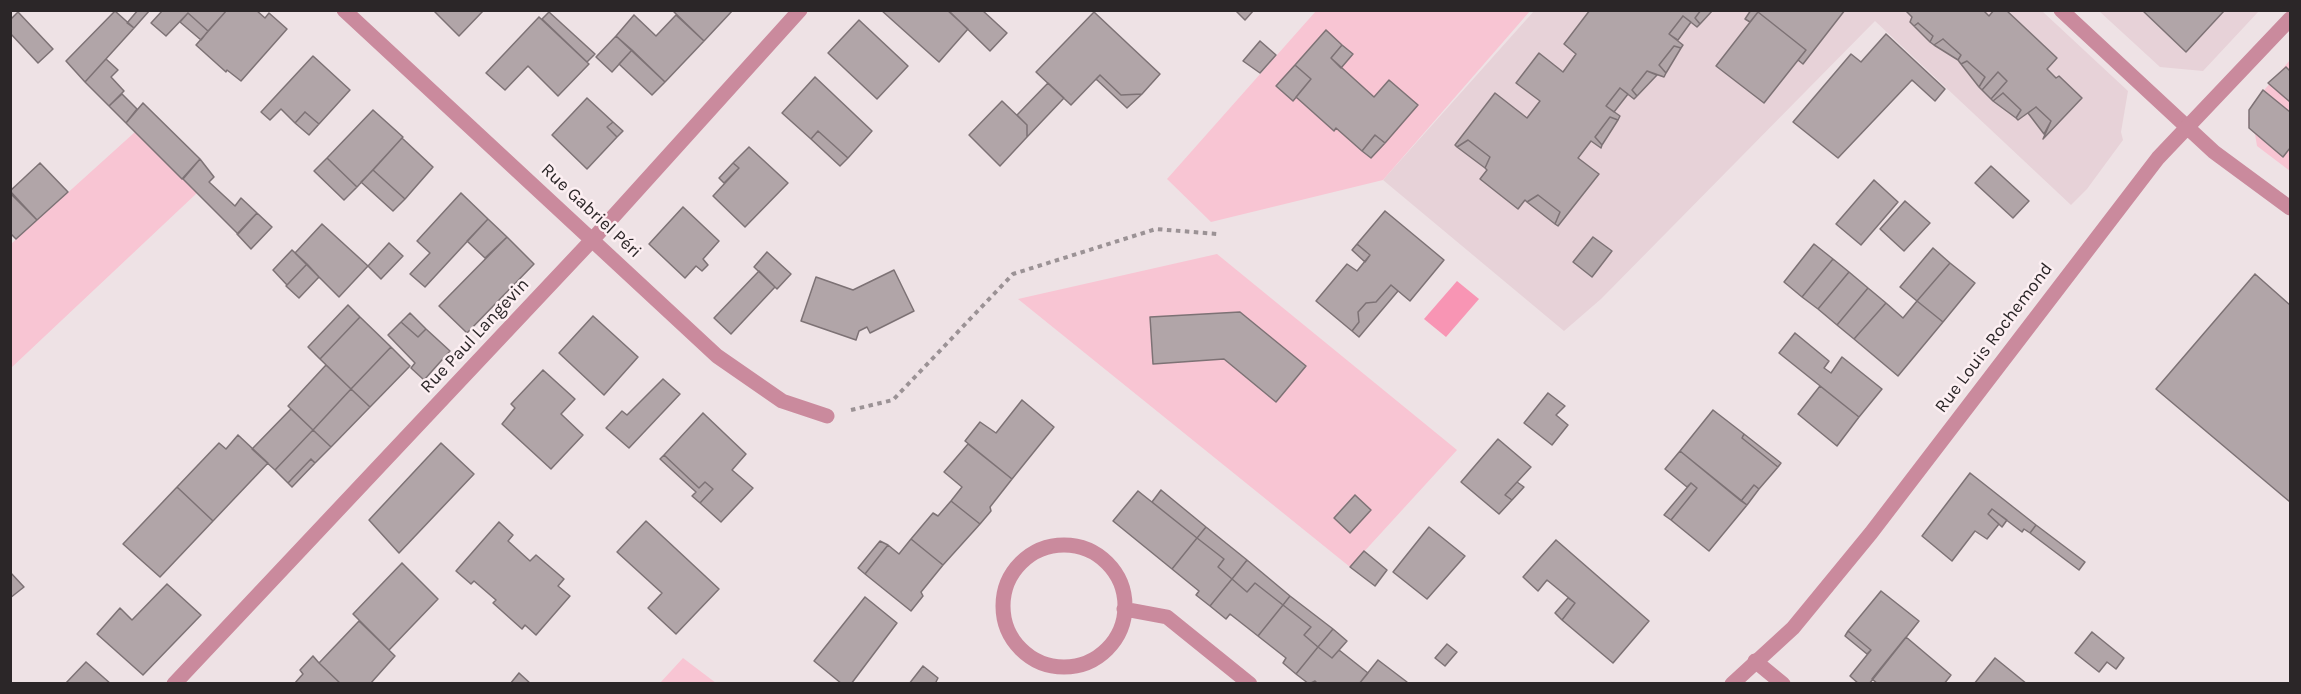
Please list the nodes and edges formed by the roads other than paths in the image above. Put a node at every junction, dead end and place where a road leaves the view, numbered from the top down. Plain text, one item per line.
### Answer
1 (344, 10) edge
2 (800, 10) edge
3 (2061, 10) edge
4 (2290, 19) edge
5 (2187, 127) junction
6 (2290, 208) edge
7 (593, 239) junction
8 (827, 416) road end
9 (1124, 609) junction
10 (1755, 661) junction
11 (174, 684) edge
12 (1250, 684) edge
13 (1732, 684) edge
14 (1784, 684) edge

1 - 7 street, Rue Gabriel Péri
2 - 7 street, Rue Paul Langevin
3 - 5 street
4 - 5 street, Rue Louis Rochemond
5 - 6 street
5 - 10 street, Rue Louis Rochemond
7 - 8 street, Rue Gabriel Péri
7 - 11 street, Rue Paul Langevin
9 - 9 street
9 - 12 street
10 - 13 street, Rue Louis Rochemond
10 - 14 street

